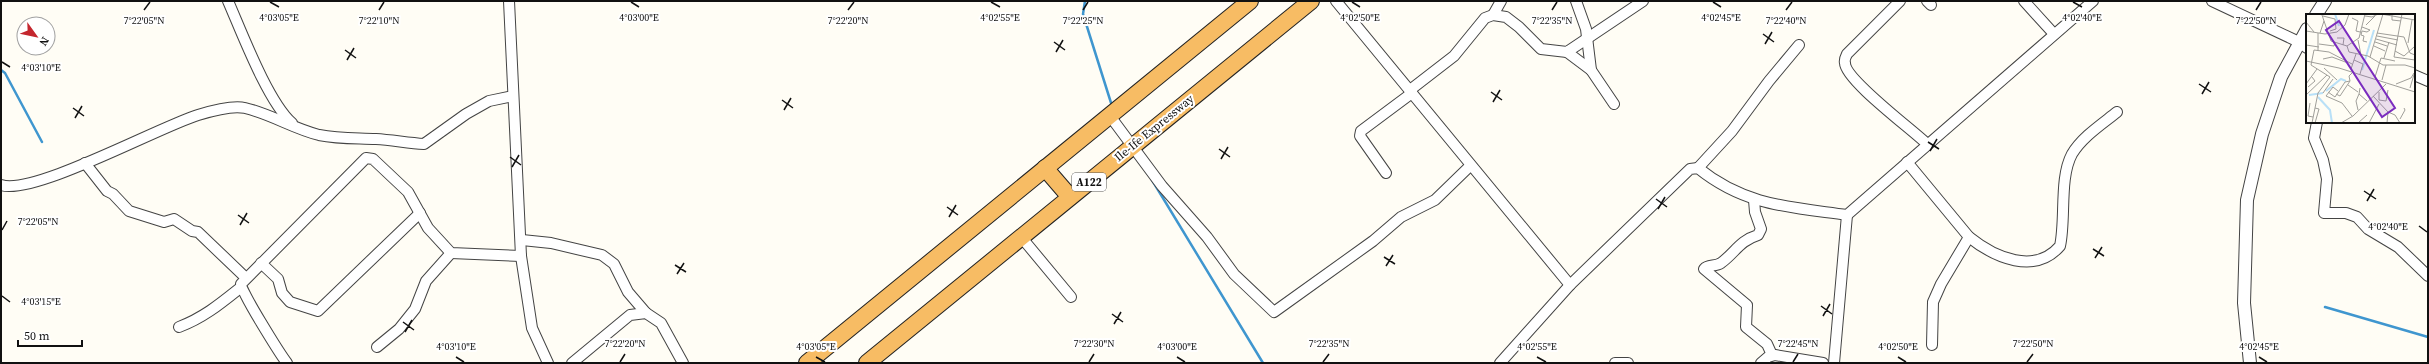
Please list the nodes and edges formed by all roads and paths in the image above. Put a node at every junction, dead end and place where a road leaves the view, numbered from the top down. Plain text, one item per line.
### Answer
1 (228, 1) edge
2 (509, 1) edge
3 (1250, 1) edge
4 (1311, 1) edge
5 (1336, 1) edge
6 (1501, 1) edge
7 (1576, 1) edge
8 (1643, 1) edge
9 (1900, 1) edge
10 (2024, 1) edge
11 (2093, 1) edge
12 (2212, 1) edge
13 (2325, 1) edge
14 (2317, 14) edge
15 (1493, 15) junction
16 (2306, 33) edge
17 (2054, 34) junction
18 (1586, 40) junction
19 (1799, 45) dead end
20 (2303, 45) edge
21 (1567, 52) junction
22 (1591, 70) junction
23 (2415, 75) edge
24 (2428, 81) edge
25 (1411, 92) junction
26 (513, 96) junction
27 (1614, 104) dead end
28 (2117, 112) dead end
29 (1110, 116) junction
30 (2317, 123) edge
31 (297, 127) junction
32 (1133, 144) junction
33 (1928, 144) junction
34 (1907, 162) junction
35 (85, 163) junction
36 (1470, 166) junction
37 (1045, 168) junction
38 (1698, 168) junction
39 (1386, 174) dead end
40 (4, 188) edge
41 (1070, 197) junction
42 (1754, 200) junction
43 (420, 213) junction
44 (1848, 215) junction
45 (1969, 236) junction
46 (1022, 238) junction
47 (522, 240) junction
48 (451, 253) junction
49 (522, 256) junction
50 (261, 264) junction
51 (2428, 276) edge
52 (246, 278) junction
53 (1570, 285) junction
54 (240, 288) junction
55 (1071, 297) dead end
56 (646, 313) junction
57 (179, 327) dead end
58 (1932, 345) dead end
59 (377, 347) dead end
60 (1772, 355) junction
61 (287, 363) edge
62 (548, 363) edge
63 (572, 363) edge
64 (683, 363) edge
65 (807, 363) edge
66 (868, 363) edge
67 (1500, 363) edge
68 (1616, 363) edge
69 (1628, 363) edge
70 (1761, 363) edge
71 (1823, 363) edge
72 (1834, 363) edge
73 (2250, 363) edge

1 - 31 street
2 - 26 street
3 - 29 highway
4 - 32 highway, Ile-Ife Expressway / A122
5 - 25 street
6 - 15 street
7 - 18 street
8 - 18 street
9 - 33 street
10 - 17 street
11 - 17 street
12 - 20 street
13 - 14 street
15 - 21 street
15 - 25 street
16 - 20 street
17 - 33 street
18 - 21 street
18 - 22 street
19 - 38 street
20 - 73 street
21 - 22 street
22 - 27 street
23 - 24 street
25 - 36 street
25 - 39 street
26 - 31 street
26 - 47 street
28 - 45 street
29 - 32 street
29 - 37 highway
30 - 51 street
31 - 35 street
32 - 36 street
32 - 41 highway, Ile-Ife Expressway / A122
33 - 34 street
34 - 44 street
34 - 45 street
35 - 40 street
35 - 52 street
36 - 53 street
37 - 41 highway
37 - 65 highway
38 - 42 street
38 - 53 street
41 - 46 highway, Ile-Ife Expressway / A122
42 - 44 street
42 - 60 street
43 - 48 street
43 - 50 street
43 - 50 street
44 - 72 street
45 - 58 street
46 - 55 street
46 - 66 highway, Ile-Ife Expressway / A122
47 - 49 street
47 - 56 street
48 - 49 street
48 - 59 street
49 - 62 street
50 - 52 street
52 - 54 street
53 - 67 street
54 - 57 street
54 - 61 street
56 - 63 street
56 - 64 street
60 - 70 street
60 - 71 street
68 - 69 street

